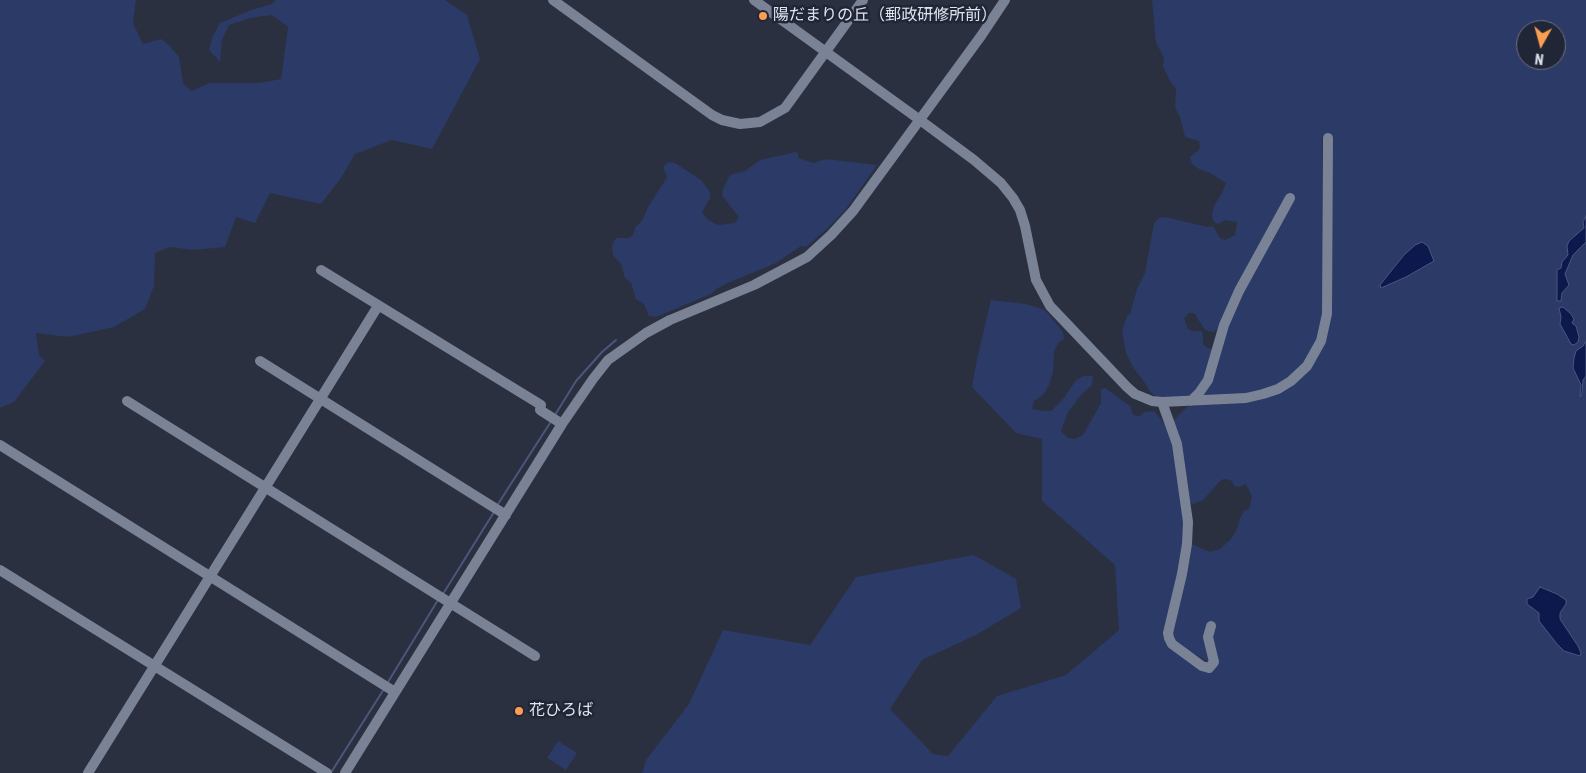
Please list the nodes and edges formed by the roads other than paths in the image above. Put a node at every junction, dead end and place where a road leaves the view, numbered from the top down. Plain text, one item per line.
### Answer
1 (553, 0) edge
2 (754, 0) edge
3 (863, 0) edge
4 (1005, 0) edge
5 (826, 52) junction
6 (920, 120) junction
7 (1328, 138) dead end
8 (1290, 198) dead end
9 (321, 270) dead end
10 (378, 306) junction
11 (260, 361) dead end
12 (321, 399) junction
13 (127, 401) dead end
14 (1190, 401) junction
15 (1162, 402) junction
16 (562, 424) junction
17 (0, 445) edge
18 (265, 488) junction
19 (506, 515) junction
20 (0, 570) edge
21 (210, 577) junction
22 (450, 604) junction
23 (1211, 626) dead end
24 (534, 656) dead end
25 (155, 666) junction
26 (395, 692) junction
27 (88, 773) edge
28 (327, 773) edge
29 (345, 773) edge

1 - 5 street
2 - 5 street
3 - 5 street
4 - 6 street
5 - 6 street
6 - 15 street
6 - 16 street
7 - 14 street
8 - 14 street
9 - 10 street
10 - 12 street
10 - 16 street
11 - 12 street
12 - 18 street
12 - 19 street
13 - 18 street
14 - 15 street
15 - 23 street
16 - 19 street
17 - 21 street
18 - 21 street
18 - 22 street
19 - 22 street
20 - 25 street
21 - 25 street
21 - 26 street
22 - 24 street
22 - 26 street
25 - 27 street
25 - 28 street
26 - 29 street

